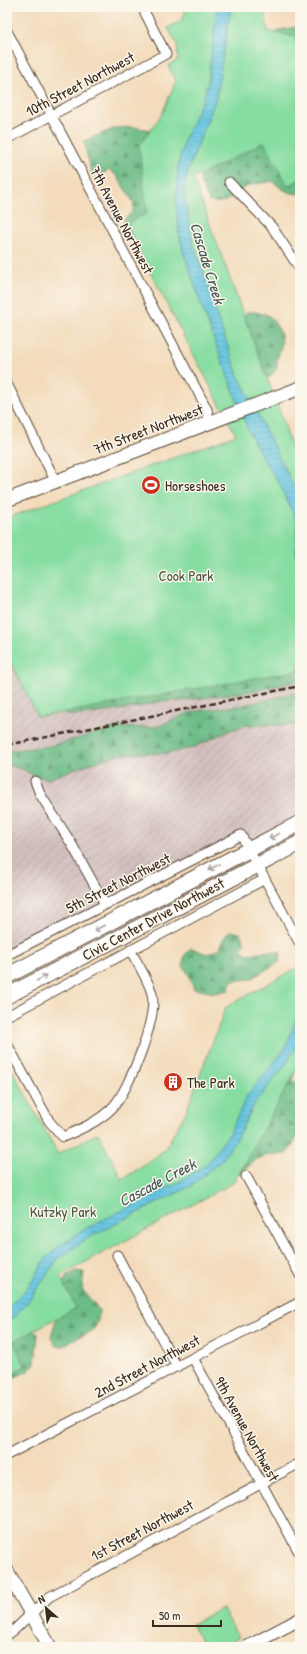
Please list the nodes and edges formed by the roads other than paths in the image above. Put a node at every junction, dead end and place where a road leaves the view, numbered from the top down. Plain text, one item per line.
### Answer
1 (142, 7) edge
2 (7, 31) edge
3 (51, 116) junction
4 (7, 140) edge
5 (229, 182) dead end
6 (300, 269) edge
7 (7, 384) edge
8 (300, 388) edge
9 (215, 420) junction
10 (56, 482) junction
11 (7, 500) edge
12 (35, 781) dead end
13 (300, 823) edge
14 (300, 843) edge
15 (249, 850) junction
16 (257, 865) junction
17 (265, 879) junction
18 (105, 904) junction
19 (300, 944) edge
20 (130, 950) junction
21 (7, 955) edge
22 (7, 976) edge
23 (7, 996) edge
24 (7, 1016) edge
25 (7, 1044) edge
26 (246, 1176) dead end
27 (117, 1254) dead end
28 (300, 1275) edge
29 (300, 1302) edge
30 (193, 1358) junction
31 (177, 1367) junction
32 (7, 1455) edge
33 (300, 1463) edge
34 (261, 1483) junction
35 (300, 1554) edge
36 (7, 1571) edge
37 (31, 1614) junction
38 (300, 1619) edge
39 (7, 1635) edge
40 (50, 1647) edge
41 (247, 1647) edge

1 - 3 street, 10th Street Northwest
2 - 3 street, 7th Avenue Northwest
3 - 4 street, 10th Street Northwest
3 - 9 street, 7th Avenue Northwest
5 - 6 street
7 - 10 street
8 - 9 main road, 7th Street Northwest
9 - 10 main road, 7th Street Northwest
10 - 11 main road, 7th Street Northwest
12 - 18 street
13 -> 15 main road, Civic Center Drive Northwest
14 - 16 main road, Civic Center Drive Northwest
15 - 16 street
15 - 18 street, 5th Street Northwest
15 -> 22 main road, Civic Center Drive Northwest
16 - 17 street
23 -> 16 main road, Civic Center Drive Northwest
17 - 19 street
17 - 20 street
18 - 21 street, 5th Street Northwest
20 - 24 street
20 - 25 street
26 - 28 street
27 - 31 street
29 - 30 street, 2nd Street Northwest
30 - 31 street, 2nd Street Northwest
30 - 34 street, 9th Avenue Northwest
31 - 32 street, 2nd Street Northwest
33 - 34 street, 1st Street Northwest
34 - 35 street, 9th Avenue Northwest
34 - 37 street, 1st Street Northwest
36 - 37 main road
37 - 39 street, 1st Street Northwest
37 - 40 main road
38 - 41 street

